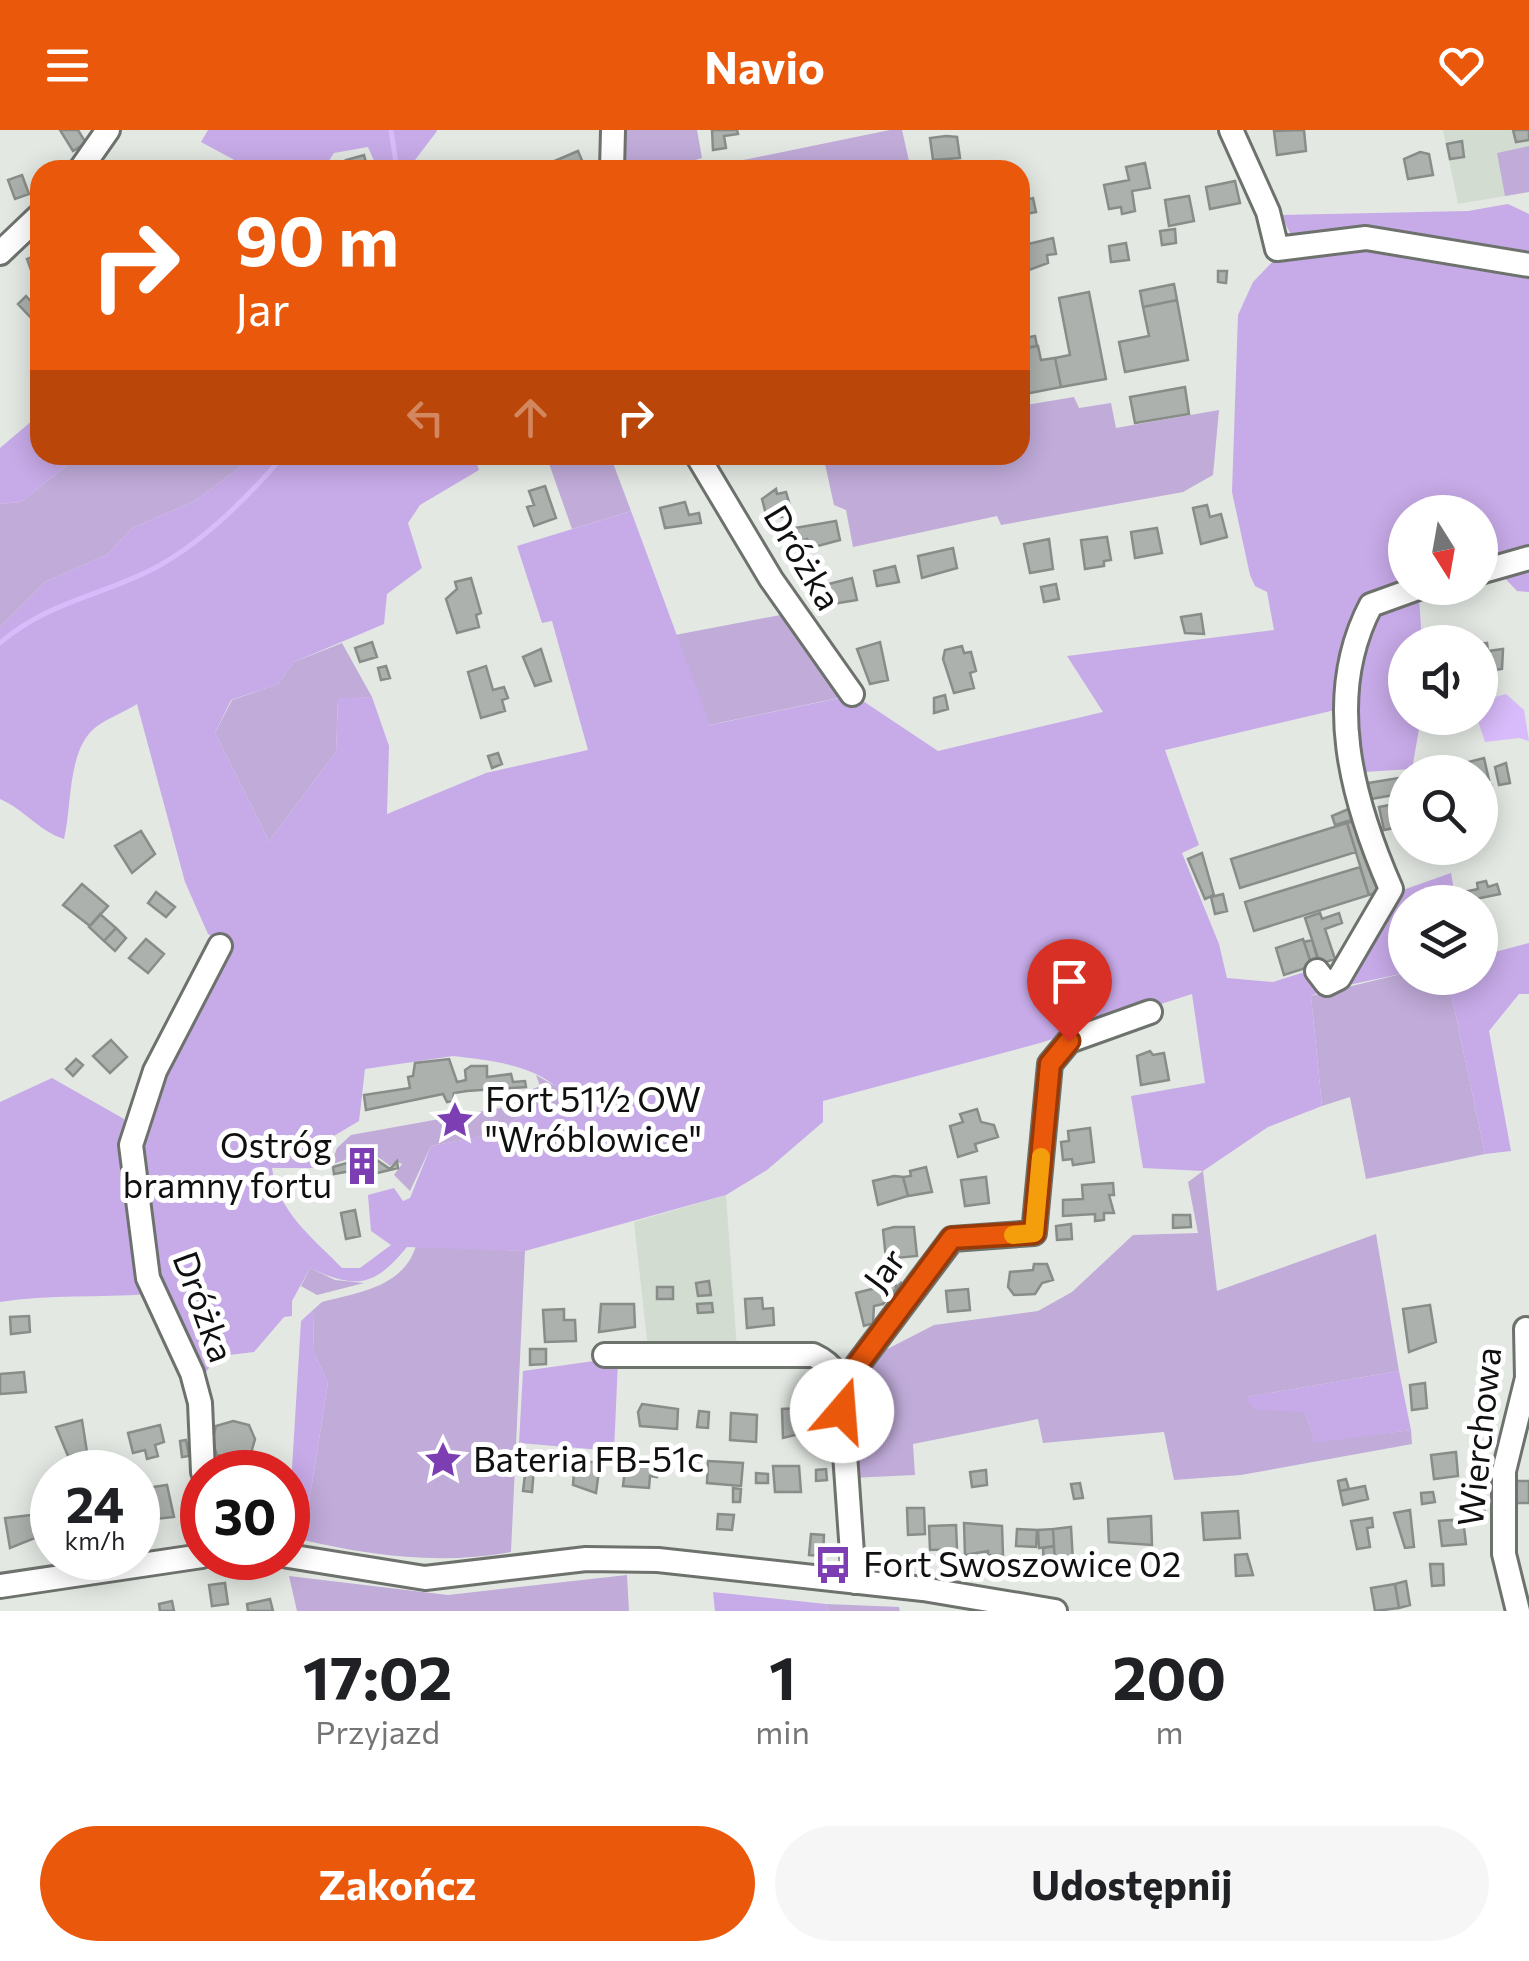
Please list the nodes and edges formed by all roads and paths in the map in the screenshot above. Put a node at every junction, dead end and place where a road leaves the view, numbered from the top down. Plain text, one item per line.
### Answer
1 (108, 130) edge
2 (613, 130) edge
3 (1231, 130) edge
4 (87, 160) edge
5 (612, 160) edge
6 (30, 224) edge
7 (0, 253) edge
8 (1529, 265) edge
9 (703, 465) edge
10 (1529, 558) edge
11 (1498, 567) edge
12 (1388, 599) edge
13 (852, 694) dead end
14 (220, 946) dead end
15 (1317, 971) dead end
16 (1150, 1012) dead end
17 (1526, 1329) dead end
18 (605, 1356) dead end
19 (842, 1411) junction
20 (202, 1450) edge
21 (180, 1559) edge
22 (310, 1560) edge
23 (854, 1582) junction
24 (0, 1586) edge
25 (1055, 1611) edge
26 (1518, 1611) edge

1 - 4 street
2 - 5 street
3 - 8 street
6 - 7 street
9 - 13 street, Dróżka
10 - 11 street
12 - 15 street
14 - 20 street, Dróżka
16 - 19 street, Jar
17 - 26 street, Wierchowa
18 - 19 street
19 - 23 street, Jar
21 - 24 street
22 - 23 street
23 - 25 street

